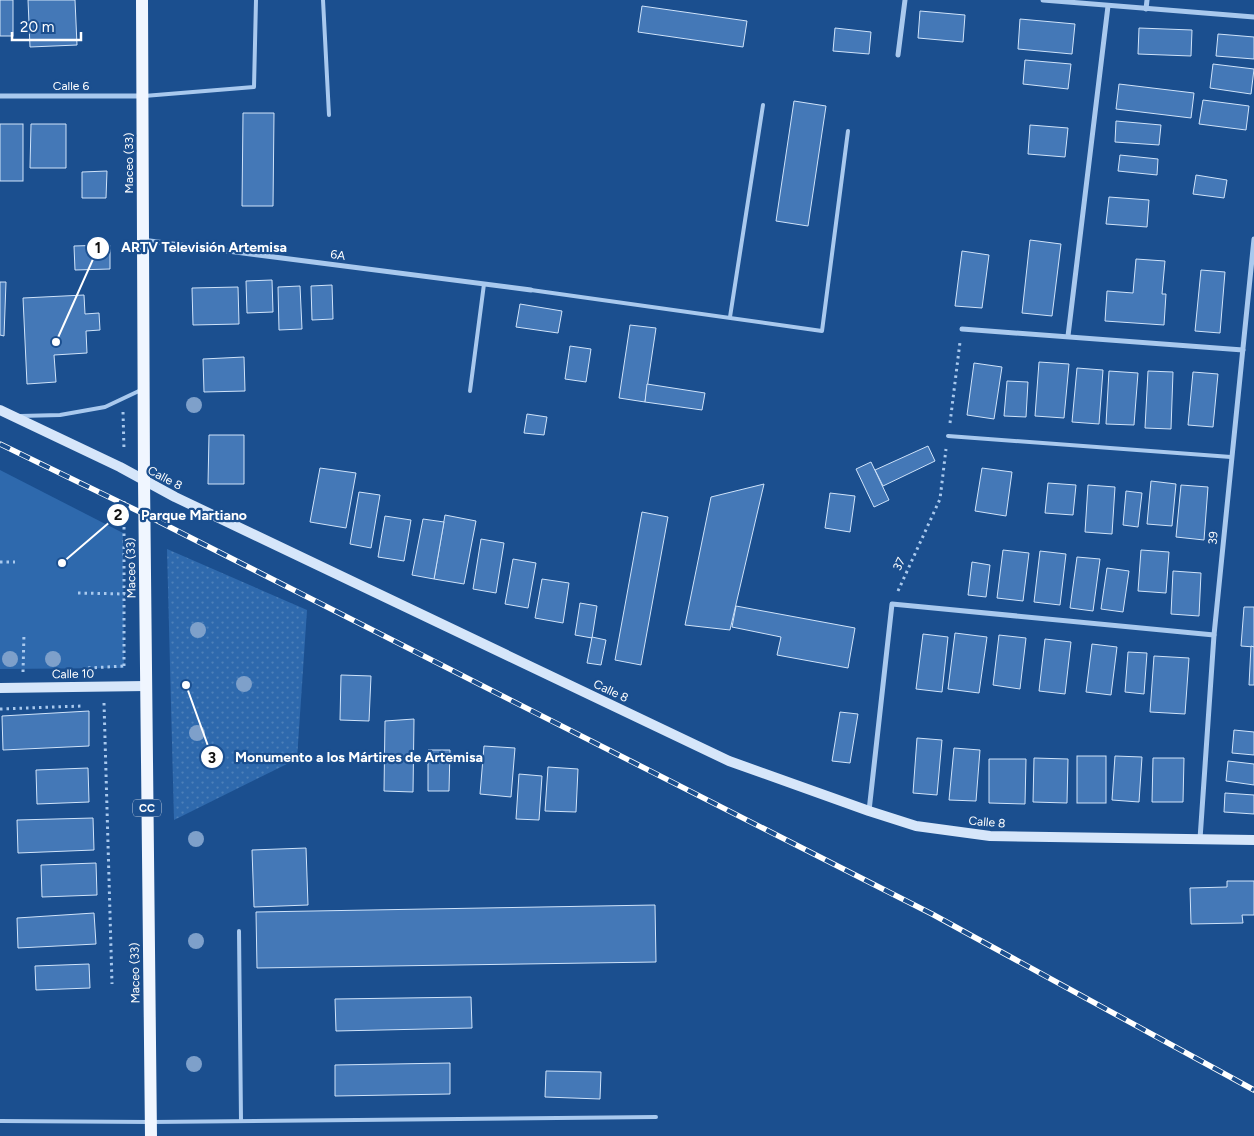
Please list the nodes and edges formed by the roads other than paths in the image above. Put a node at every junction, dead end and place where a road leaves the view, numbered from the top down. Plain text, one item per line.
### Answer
1 (142, 0) edge
2 (256, 0) edge
3 (323, 0) edge
4 (905, 0) edge
5 (1043, 0) edge
6 (1147, 0) edge
7 (1108, 6) junction
8 (1146, 9) junction
9 (1254, 17) edge
10 (898, 55) dead end
11 (0, 96) edge
12 (142, 96) junction
13 (763, 105) dead end
14 (329, 115) dead end
15 (848, 131) dead end
16 (1254, 239) edge
17 (142, 240) junction
18 (484, 284) junction
19 (531, 290) joint
20 (730, 317) junction
21 (962, 329) road end
22 (1068, 336) junction
23 (1243, 350) junction
24 (143, 389) junction
25 (470, 391) dead end
26 (0, 410) edge
27 (14, 416) junction
28 (948, 436) road end
29 (1230, 457) junction
30 (144, 480) junction
31 (1214, 635) junction
32 (146, 686) junction
33 (0, 688) edge
34 (869, 811) junction
35 (1200, 840) junction
36 (1254, 840) edge
37 (239, 930) dead end
38 (656, 1117) dead end
39 (241, 1120) junction
40 (0, 1121) edge
41 (151, 1122) junction
42 (151, 1136) edge

1 - 12 main road, Maceo (33) / CC
2 - 12 lane
3 - 14 lane
4 - 10 street
5 - 7 street
6 - 8 street
7 - 8 street
7 - 22 street
8 - 9 street
11 - 12 street, Calle 6
12 - 17 main road, Maceo (33) / CC
13 - 20 lane
15 - 20 lane
16 - 23 street, 39
17 - 18 street, 6A
17 - 24 main road, Maceo (33) / CC
18 - 19 street, 6A
18 - 25 lane
19 - 20 lane
21 - 22 street
22 - 23 street
23 - 29 street, 39
24 - 27 lane
24 - 30 main road, Maceo (33) / CC
26 - 27 street, Calle 8
27 - 30 street, Calle 8
28 - 29 lane
29 - 31 street, 39
30 - 32 main road, Maceo (33) / CC
30 - 34 street, Calle 8
31 - 34 street
31 - 35 street, 39
32 - 33 street, Calle 10
32 - 41 main road, Maceo (33) / CC
34 - 35 street, Calle 8
35 - 36 street, Calle 8
37 - 39 lane
38 - 39 lane
39 - 41 lane
40 - 41 lane
41 - 42 main road, Maceo (33) / CC

